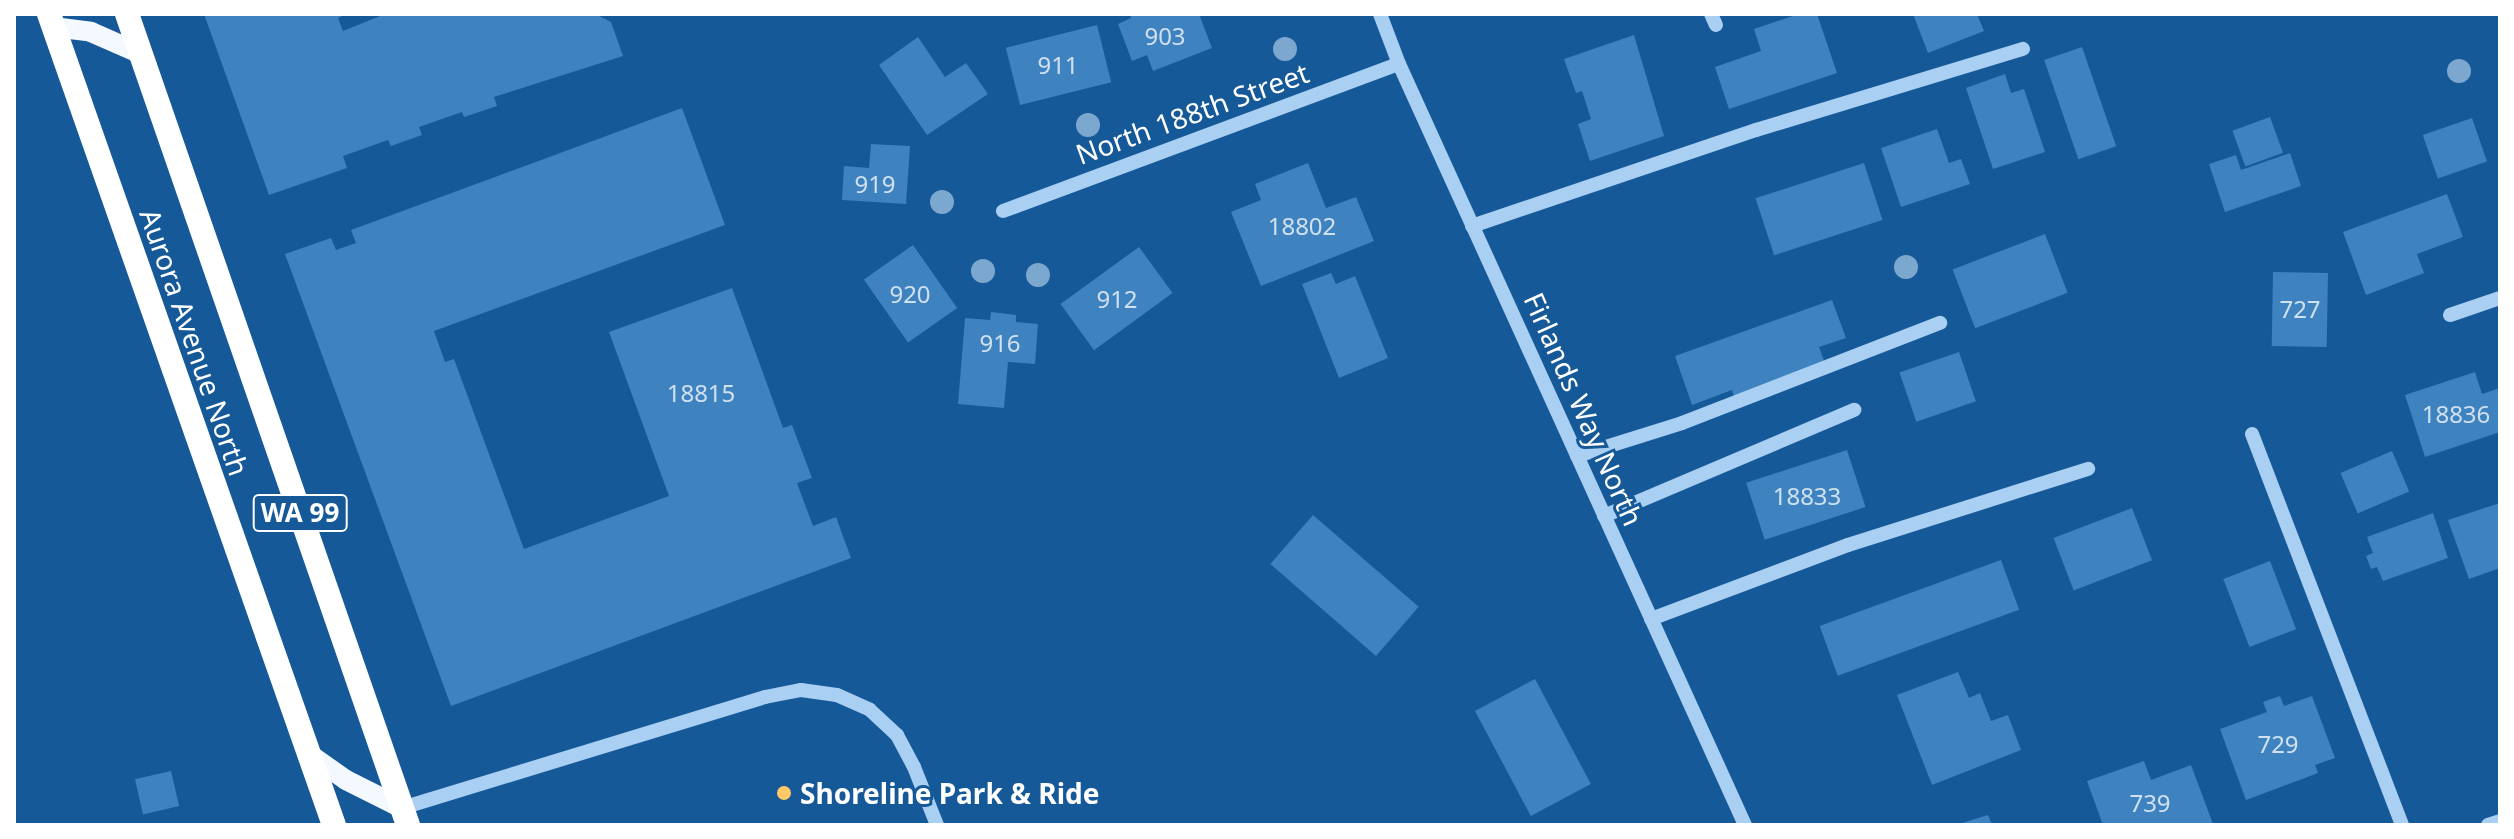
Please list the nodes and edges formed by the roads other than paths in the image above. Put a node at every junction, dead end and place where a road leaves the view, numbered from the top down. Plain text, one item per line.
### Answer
1 (127, 14) edge
2 (1380, 14) edge
3 (51, 20) edge
4 (2023, 49) dead end
5 (141, 54) junction
6 (1399, 64) junction
7 (1003, 211) dead end
8 (1472, 226) junction
9 (2500, 298) edge
10 (2450, 315) dead end
11 (1940, 323) dead end
12 (1854, 410) dead end
13 (2252, 434) dead end
14 (1577, 456) junction
15 (2088, 469) dead end
16 (1604, 516) junction
17 (1651, 619) junction
18 (309, 754) junction
19 (405, 816) edge
20 (2500, 821) edge
21 (334, 825) edge
22 (937, 825) edge
23 (1745, 825) edge
24 (2402, 825) edge
25 (2488, 825) edge

1 - 5 highway, Aurora Avenue North / WA 99
2 - 6 street, Firlands Way North
3 - 5 main road
3 - 18 highway, Aurora Avenue North / WA 99
4 - 8 street
5 - 19 highway, Aurora Avenue North / WA 99
6 - 7 street, North 188th Street
6 - 8 street, Firlands Way North
8 - 14 street, Firlands Way North
9 - 10 street
11 - 14 street
12 - 16 street
13 - 24 street
14 - 16 street, Firlands Way North
15 - 17 street
16 - 17 street, Firlands Way North
17 - 23 street, Firlands Way North
18 - 19 main road
18 - 21 highway, Aurora Avenue North / WA 99
19 - 22 street
20 - 25 street

